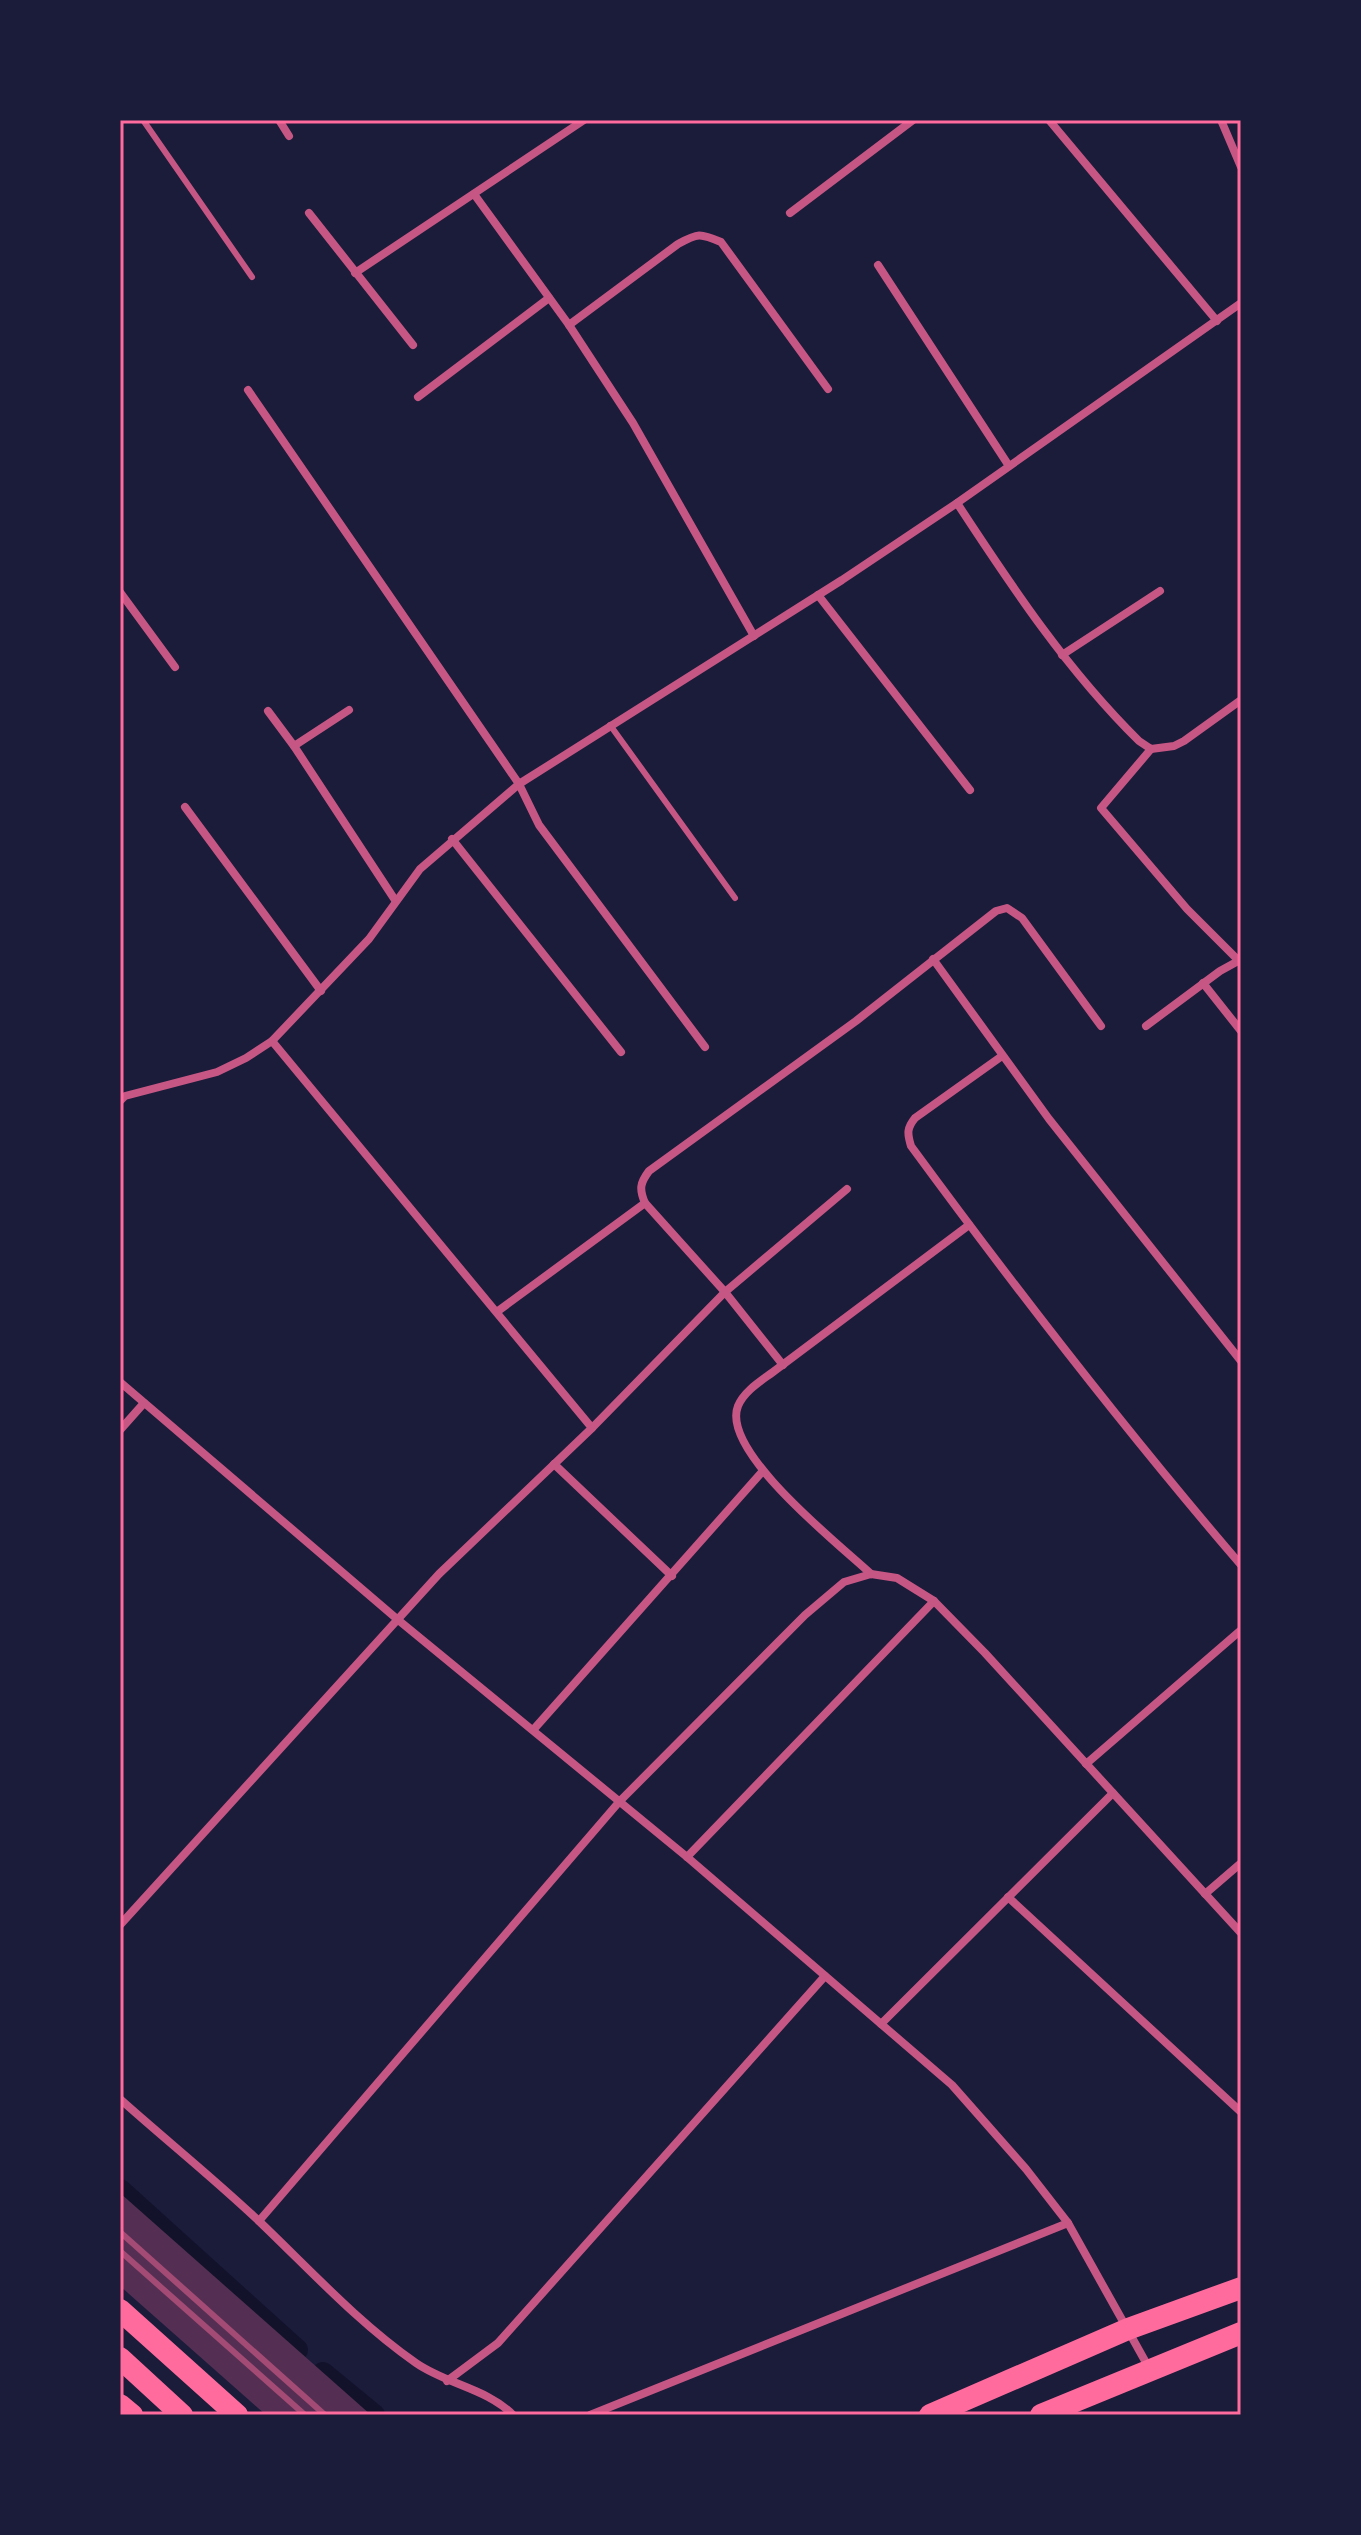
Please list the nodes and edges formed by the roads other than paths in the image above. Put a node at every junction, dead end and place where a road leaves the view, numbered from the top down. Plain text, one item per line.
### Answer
1 (143, 120) edge
2 (279, 120) edge
3 (584, 120) edge
4 (913, 120) edge
5 (1049, 120) edge
6 (1221, 120) edge
7 (289, 136) dead end
8 (1241, 167) edge
9 (474, 194) junction
10 (309, 213) dead end
11 (790, 213) dead end
12 (878, 265) dead end
13 (355, 273) junction
14 (252, 277) dead end
15 (549, 298) junction
16 (1241, 303) edge
17 (1217, 321) junction
18 (569, 325) junction
19 (413, 345) dead end
20 (828, 389) dead end
21 (248, 390) dead end
22 (418, 397) dead end
23 (1009, 466) junction
24 (957, 503) junction
25 (1160, 591) dead end
26 (120, 592) edge
27 (818, 595) junction
28 (754, 636) junction
29 (1062, 655) junction
30 (175, 667) dead end
31 (1241, 700) edge
32 (349, 710) dead end
33 (268, 711) dead end
34 (610, 725) junction
35 (294, 746) junction
36 (1151, 749) junction
37 (519, 784) junction
38 (970, 790) dead end
39 (185, 807) dead end
40 (452, 839) junction
41 (735, 898) dead end
42 (395, 900) junction
43 (933, 959) junction
44 (1240, 960) edge
45 (1203, 983) junction
46 (321, 991) junction
47 (1101, 1026) dead end
48 (1146, 1026) dead end
49 (1241, 1031) edge
50 (272, 1041) junction
51 (705, 1047) dead end
52 (621, 1052) dead end
53 (1002, 1056) junction
54 (122, 1096) edge
55 (847, 1189) dead end
56 (645, 1203) junction
57 (969, 1225) junction
58 (725, 1292) junction
59 (498, 1311) junction
60 (1241, 1361) edge
61 (783, 1365) junction
62 (120, 1382) edge
63 (144, 1403) junction
64 (592, 1428) junction
65 (120, 1430) edge
66 (554, 1464) junction
67 (762, 1472) junction
68 (1241, 1565) edge
69 (871, 1574) junction
70 (672, 1576) junction
71 (934, 1601) junction
72 (397, 1619) junction
73 (1241, 1630) edge
74 (534, 1729) junction
75 (1086, 1764) junction
76 (1113, 1793) junction
77 (619, 1802) junction
78 (687, 1857) junction
79 (1241, 1863) edge
80 (1205, 1894) junction
81 (1008, 1897) junction
82 (120, 1925) edge
83 (1241, 1933) edge
84 (825, 1976) junction
85 (881, 2024) junction
86 (120, 2099) edge
87 (1241, 2112) edge
88 (259, 2221) junction
89 (1068, 2223) junction
90 (1241, 2288) edge
91 (120, 2310) edge
92 (1128, 2329) junction
93 (1241, 2333) edge
94 (120, 2358) edge
95 (1150, 2370) junction
96 (447, 2381) junction
97 (120, 2405) edge
98 (132, 2415) edge
99 (182, 2415) edge
100 (237, 2415) edge
101 (513, 2415) edge
102 (590, 2415) edge
103 (930, 2415) edge
104 (1041, 2415) edge

1 - 14 lane
2 - 7 street
3 - 9 street
4 - 11 street
5 - 17 street
6 - 8 street
9 - 13 street
9 - 15 street
10 - 13 street
12 - 23 street
13 - 19 street
15 - 18 street
15 - 22 street
16 - 17 street
17 - 23 street
18 - 20 street
18 - 28 street
21 - 37 street
23 - 24 street
24 - 27 street
24 - 29 street
25 - 29 street
26 - 30 street
27 - 28 street
27 - 38 street
28 - 34 street
29 - 36 street
31 - 36 street
32 - 35 street
33 - 35 street
34 - 37 street
34 - 41 lane
35 - 42 street
36 - 44 street
37 - 40 street
37 - 51 street
39 - 46 street
40 - 42 street
40 - 52 street
42 - 46 street
43 - 47 street
43 - 53 street
43 - 56 street
44 - 45 street
45 - 48 street
45 - 49 street
46 - 50 street
50 - 54 street
50 - 59 street
53 - 57 street
53 - 60 street
55 - 58 street
56 - 58 street
56 - 59 street
57 - 61 street
57 - 68 street
58 - 61 street
58 - 64 street
59 - 64 street
61 - 67 street
62 - 63 street
63 - 65 street
63 - 72 street
64 - 66 street
66 - 70 street
66 - 72 street
67 - 69 street
67 - 70 street
69 - 71 street
69 - 77 street
70 - 74 street
71 - 75 street
71 - 78 street
72 - 74 street
72 - 82 street
73 - 75 street
74 - 77 street
75 - 76 street
76 - 80 street
76 - 81 street
77 - 78 street
77 - 88 street
78 - 84 street
79 - 80 street
80 - 83 street
81 - 85 street
81 - 87 street
84 - 85 street
84 - 96 street
85 - 89 street
86 - 88 street
88 - 96 street
89 - 92 street
89 - 102 street
90 - 92 highway
91 - 100 highway
92 - 95 street
92 - 103 highway
93 - 95 highway
94 - 99 highway
95 - 104 highway
96 - 101 street
97 - 98 highway

